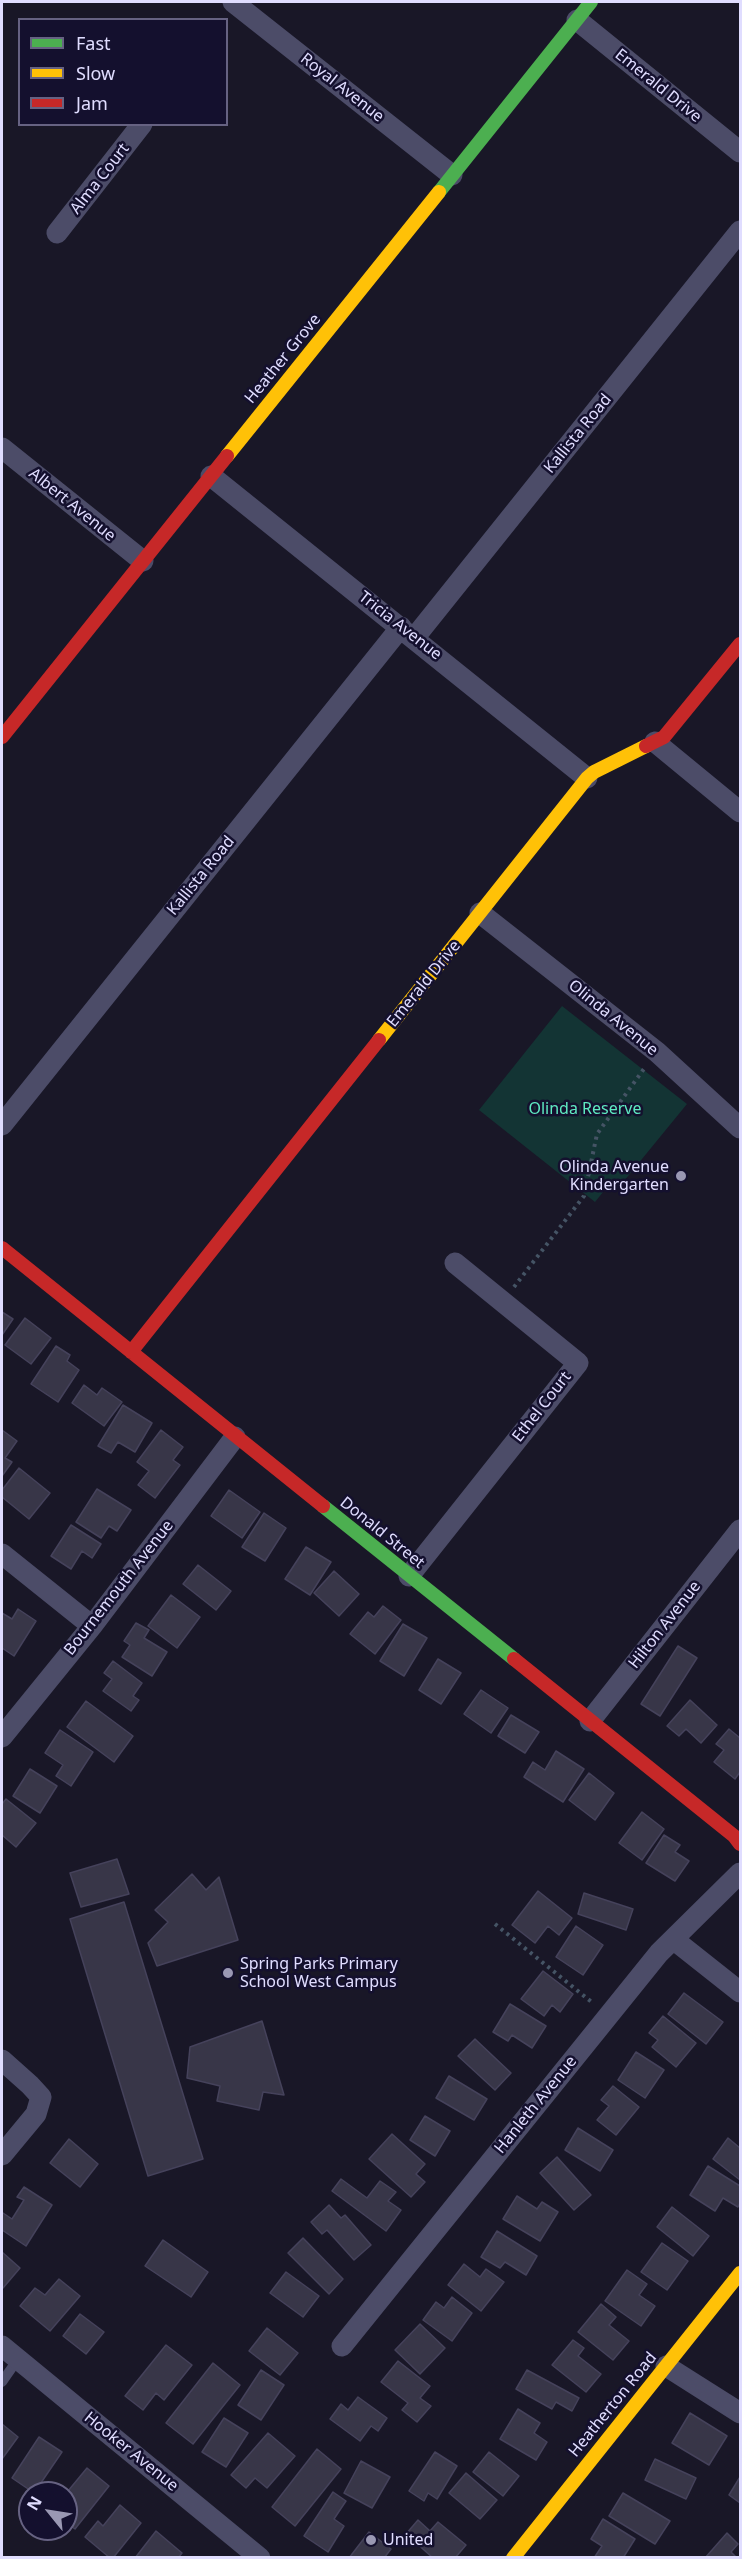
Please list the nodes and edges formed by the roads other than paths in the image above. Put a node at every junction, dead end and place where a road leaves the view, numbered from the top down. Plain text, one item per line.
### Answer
1 (591, 2) edge
2 (231, 9) edge
3 (577, 20) junction
4 (140, 126) edge
5 (741, 152) edge
6 (452, 175) junction
7 (741, 231) edge
8 (57, 233) dead end
9 (2, 448) edge
10 (211, 476) junction
11 (142, 561) junction
12 (408, 632) junction
13 (741, 644) edge
14 (2, 737) edge
15 (655, 742) junction
16 (587, 778) junction
17 (741, 812) edge
18 (480, 913) junction
19 (2, 1125) edge
20 (741, 1128) edge
21 (2, 1248) edge
22 (455, 1263) dead end
23 (131, 1352) junction
24 (234, 1437) junction
25 (741, 1530) edge
26 (2, 1554) edge
27 (409, 1576) junction
28 (92, 1626) junction
29 (590, 1720) junction
30 (2, 1737) edge
31 (741, 1844) edge
32 (741, 1873) edge
33 (673, 1939) junction
34 (741, 1992) edge
35 (2, 2060) edge
36 (2, 2155) edge
37 (741, 2273) edge
38 (342, 2346) dead end
39 (10, 2353) edge
40 (666, 2366) junction
41 (2, 2382) edge
42 (741, 2413) edge
43 (260, 2558) edge
44 (513, 2558) edge

1 - 3 street, Heather Grove
2 - 6 street, Royal Avenue
3 - 5 street, Emerald Drive
3 - 6 street, Heather Grove
4 - 8 street, Alma Court
6 - 10 street, Heather Grove
7 - 12 street, Kallista Road
9 - 11 street, Albert Avenue
10 - 11 street, Heather Grove
10 - 12 street, Tricia Avenue
11 - 14 street, Heather Grove
12 - 16 street, Tricia Avenue
12 - 19 street, Kallista Road
13 - 15 street, Emerald Drive
15 - 16 street, Emerald Drive
15 - 17 street
16 - 18 street, Emerald Drive
18 - 20 street, Olinda Avenue
18 - 23 street, Emerald Drive
21 - 23 street, Donald Street
22 - 27 street, Ethel Court
23 - 24 street, Donald Street
24 - 27 street, Donald Street
24 - 28 street, Bournemouth Avenue
25 - 29 street, Hilton Avenue
26 - 28 street
27 - 29 street, Donald Street
28 - 30 street, Bournemouth Avenue
29 - 31 street, Donald Street
32 - 33 street, Hanleth Avenue
33 - 34 street
33 - 38 street, Hanleth Avenue
35 - 36 street
37 - 40 street, Heatherton Road
39 - 41 lane
39 - 43 street, Hooker Avenue
40 - 42 street
40 - 44 street, Heatherton Road

